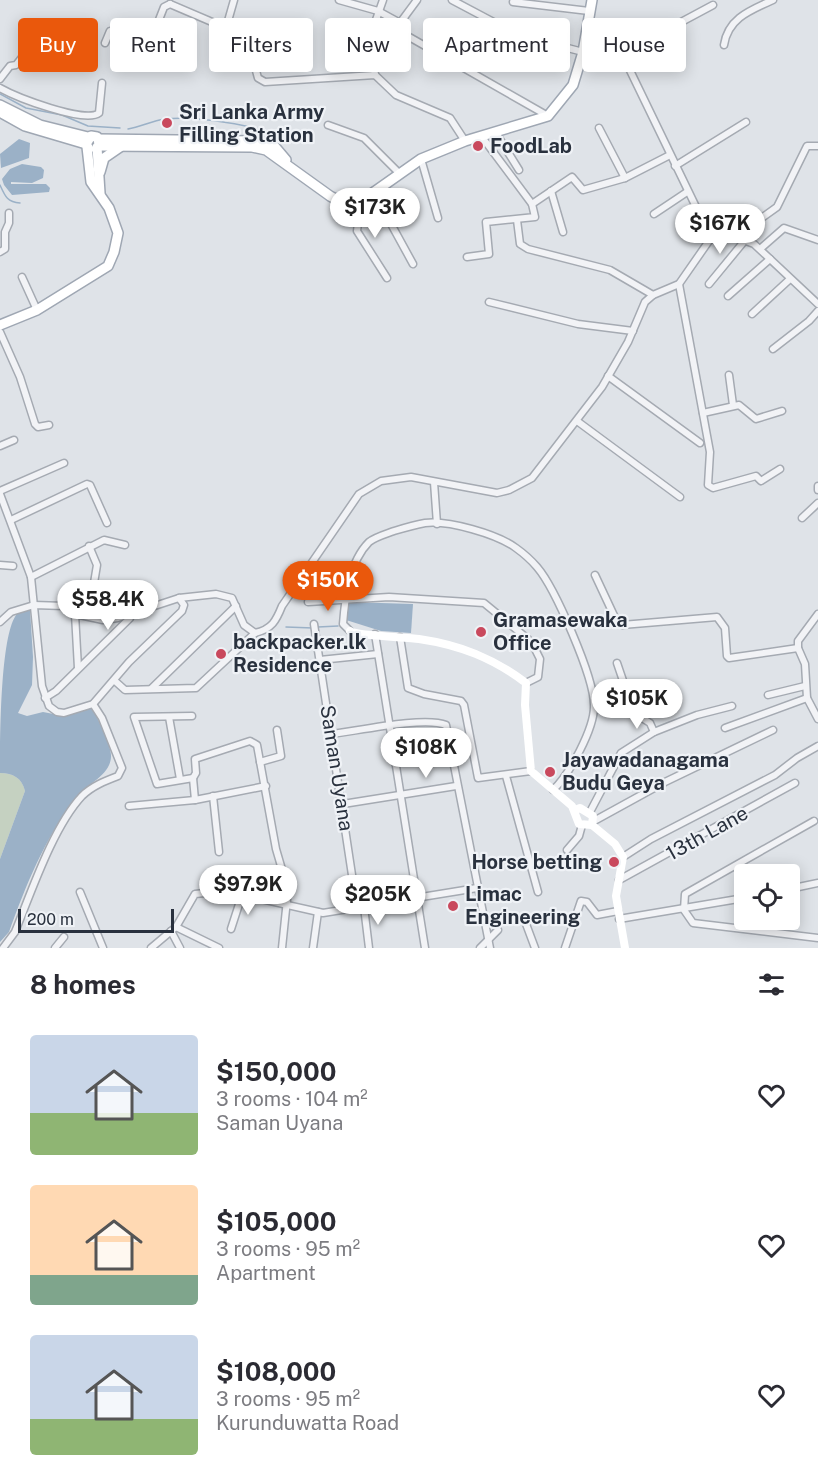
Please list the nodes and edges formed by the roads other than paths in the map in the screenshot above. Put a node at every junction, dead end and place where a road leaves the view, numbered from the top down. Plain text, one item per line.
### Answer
1 (234, 0) edge
2 (339, 0) edge
3 (383, 0) edge
4 (417, 0) edge
5 (452, 0) edge
6 (592, 0) edge
7 (773, 0) edge
8 (171, 2) edge
9 (513, 2) dead end
10 (713, 5) dead end
11 (378, 11) junction
12 (588, 14) junction
13 (229, 18) edge
14 (391, 18) edge
15 (404, 18) edge
16 (587, 18) edge
17 (592, 18) edge
18 (686, 19) edge
19 (209, 20) edge
20 (411, 37) edge
21 (105, 43) dead end
22 (724, 45) dead end
23 (582, 52) edge
24 (582, 55) edge
25 (18, 62) edge
26 (256, 72) edge
27 (631, 72) edge
28 (375, 75) junction
29 (0, 79) edge
30 (102, 83) dead end
31 (0, 88) edge
32 (0, 105) edge
33 (0, 112) edge
34 (548, 116) junction
35 (746, 122) dead end
36 (328, 125) dead end
37 (599, 128) dead end
38 (496, 133) junction
39 (482, 137) junction
40 (465, 141) junction
41 (93, 143) junction
42 (122, 146) junction
43 (818, 146) edge
44 (670, 155) junction
45 (421, 159) junction
46 (675, 166) junction
47 (519, 170) dead end
48 (398, 172) junction
49 (300, 174) junction
50 (98, 176) junction
51 (625, 178) junction
52 (374, 191) junction
53 (551, 191) junction
54 (687, 192) junction
55 (100, 194) junction
56 (361, 200) junction
57 (532, 204) junction
58 (9, 213) dead end
59 (654, 214) dead end
60 (438, 218) dead end
61 (517, 220) junction
62 (562, 232) dead end
63 (735, 237) junction
64 (711, 238) junction
65 (746, 239) junction
66 (818, 240) edge
67 (760, 249) junction
68 (0, 252) edge
69 (466, 257) dead end
70 (770, 259) junction
71 (412, 264) dead end
72 (22, 277) dead end
73 (387, 278) dead end
74 (790, 279) junction
75 (679, 284) junction
76 (709, 284) dead end
77 (653, 295) junction
78 (728, 296) dead end
79 (489, 302) dead end
80 (818, 304) edge
81 (37, 310) junction
82 (818, 311) edge
83 (752, 314) dead end
84 (0, 325) edge
85 (633, 331) junction
86 (0, 332) edge
87 (773, 349) dead end
88 (729, 375) dead end
89 (608, 376) junction
90 (733, 405) junction
91 (782, 411) dead end
92 (703, 413) junction
93 (577, 421) junction
94 (49, 425) dead end
95 (14, 440) dead end
96 (700, 443) dead end
97 (0, 446) edge
98 (64, 463) dead end
99 (780, 469) dead end
100 (434, 482) junction
101 (0, 492) edge
102 (680, 497) dead end
103 (818, 502) edge
104 (802, 518) dead end
105 (10, 520) junction
106 (107, 523) dead end
107 (437, 524) junction
108 (89, 546) junction
109 (126, 546) dead end
110 (0, 564) edge
111 (14, 566) dead end
112 (595, 575) dead end
113 (31, 577) junction
114 (94, 583) dead end
115 (179, 598) junction
116 (346, 598) junction
117 (308, 602) dead end
118 (34, 605) junction
119 (236, 606) junction
120 (75, 614) junction
121 (131, 614) junction
122 (818, 614) edge
123 (0, 622) edge
124 (314, 626) dead end
125 (350, 631) joint
126 (255, 633) junction
127 (375, 634) junction
128 (400, 637) junction
129 (798, 648) junction
130 (378, 654) junction
131 (320, 660) junction
132 (617, 663) dead end
133 (78, 668) junction
134 (115, 681) junction
135 (526, 683) junction
136 (805, 686) junction
137 (152, 688) junction
138 (768, 695) dead end
139 (45, 698) junction
140 (807, 698) junction
141 (93, 704) junction
142 (732, 706) dead end
143 (192, 716) dead end
144 (170, 717) junction
145 (818, 719) edge
146 (388, 727) junction
147 (725, 728) dead end
148 (277, 730) dead end
149 (773, 730) dead end
150 (654, 732) junction
151 (332, 734) junction
152 (818, 747) edge
153 (260, 762) junction
154 (531, 771) junction
155 (506, 776) junction
156 (193, 778) junction
157 (180, 779) junction
158 (795, 783) dead end
159 (266, 786) junction
160 (456, 786) junction
161 (553, 790) junction
162 (400, 795) junction
163 (213, 796) junction
164 (195, 800) junction
165 (343, 804) junction
166 (129, 806) dead end
167 (575, 810) junction
168 (592, 819) junction
169 (814, 821) dead end
170 (582, 825) junction
171 (567, 850) dead end
172 (219, 852) dead end
173 (623, 857) junction
174 (619, 880) junction
175 (818, 883) edge
176 (800, 887) edge
177 (477, 888) junction
178 (80, 892) dead end
179 (538, 892) dead end
180 (242, 895) junction
181 (419, 898) junction
182 (734, 900) edge
183 (288, 906) junction
184 (360, 908) junction
185 (684, 910) junction
186 (318, 912) junction
187 (618, 915) junction
188 (526, 924) dead end
189 (173, 929) junction
190 (231, 929) dead end
191 (498, 930) dead end
192 (64, 937) dead end
193 (818, 938) edge
194 (489, 945) edge
195 (3, 948) edge
196 (55, 948) edge
197 (103, 948) edge
198 (151, 948) edge
199 (180, 948) edge
200 (219, 948) edge
201 (282, 948) edge
202 (313, 948) edge
203 (369, 948) edge
204 (425, 948) edge
205 (480, 948) edge
206 (535, 948) edge
207 (565, 948) edge
208 (625, 948) edge

1 - 13 street
2 - 11 street
3 - 11 street
4 - 15 street
5 - 23 street
6 - 12 main road
7 - 22 street
8 - 19 street
8 - 21 street
9 - 12 street
10 - 18 street
11 - 14 street
11 - 28 street
12 - 16 main road
12 - 17 street
20 - 34 street
24 - 34 main road
25 - 29 street
26 - 28 street
27 - 44 street
28 - 40 street
30 - 31 street
32 - 41 main road
33 - 41 main road
34 - 38 main road
35 - 46 street
36 - 48 street
37 - 51 street
38 - 39 main road
38 - 47 street
39 - 40 main road
39 - 57 street
40 - 45 main road
41 - 42 main road
41 - 49 main road
41 - 50 main road
41 - 55 main road
42 - 49 main road
42 - 50 main road
43 - 63 street
44 - 46 street
44 - 51 street
45 - 48 main road
45 - 60 street
46 - 54 street
48 - 52 main road
49 - 56 main road
50 - 55 main road
51 - 53 street
52 - 56 main road
52 - 71 street
53 - 57 street
53 - 62 street
54 - 59 street
54 - 64 street
55 - 81 main road
56 - 73 street
57 - 61 street
58 - 68 street
61 - 69 street
61 - 77 street
63 - 64 street
63 - 65 street
64 - 75 street
65 - 67 street
65 - 76 street
66 - 67 street
67 - 70 street
70 - 74 street
70 - 78 street
72 - 81 street
74 - 80 street
74 - 83 street
75 - 77 street
75 - 92 street
77 - 85 street
79 - 85 street
81 - 84 main road
82 - 87 street
85 - 89 street
86 - 94 street
88 - 90 street
89 - 93 street
89 - 96 street
90 - 91 street
90 - 92 street
92 - 99 street
93 - 100 street
93 - 102 street
95 - 97 street
98 - 101 street
100 - 107 street
100 - 126 street
101 - 105 street
103 - 104 street
105 - 106 street
105 - 113 street
107 - 116 street
107 - 161 street
108 - 109 street
108 - 113 street
108 - 114 street
110 - 111 street
112 - 129 street
113 - 118 street
115 - 119 street
115 - 121 street
115 - 134 street
116 - 117 street
116 - 125 street
116 - 135 street
118 - 120 street
118 - 123 street
118 - 139 street
119 - 126 street
119 - 137 street
120 - 121 street
120 - 133 street
121 - 133 street
122 - 129 street
124 - 131 street, Saman Uyana
125 - 127 street
126 - 137 street
127 - 128 street
127 - 130 street
128 - 135 street
128 - 155 street
129 - 136 street
130 - 131 street
130 - 146 street
131 - 151 street, Saman Uyana
132 - 150 street
133 - 139 street
134 - 137 street
134 - 141 street
135 - 154 street
136 - 138 street
136 - 140 street
139 - 141 street
140 - 145 street
140 - 147 street
141 - 195 street
142 - 150 street
143 - 144 street
144 - 157 street
144 - 157 street
146 - 151 street
146 - 160 street
146 - 162 street
148 - 153 street
149 - 168 street
150 - 168 street
151 - 165 street, Saman Uyana
152 - 173 street
153 - 156 street
153 - 159 street
154 - 155 street
154 - 161 street
155 - 179 street
156 - 157 street
156 - 164 street
158 - 174 street, 13th Lane
159 - 163 street
159 - 183 street
160 - 162 street
160 - 177 street
161 - 167 street
162 - 165 street
162 - 181 street
163 - 164 street
163 - 172 street
164 - 166 street
165 - 184 street, Saman Uyana
167 - 168 street
167 - 170 street
168 - 170 street
168 - 173 street
169 - 185 street
170 - 171 street
173 - 174 street
174 - 187 street
175 - 176 street
177 - 181 street
177 - 194 street
178 - 197 street
180 - 183 street
180 - 189 street
180 - 190 street
181 - 184 street
181 - 204 street
182 - 185 street
183 - 186 street
183 - 201 street
184 - 186 street
184 - 203 street, Saman Uyana
185 - 187 street
185 - 193 street
186 - 202 street
187 - 207 street
187 - 208 street
188 - 206 street
189 - 198 street
189 - 199 street
189 - 200 street
191 - 194 street
192 - 196 street
194 - 205 street

